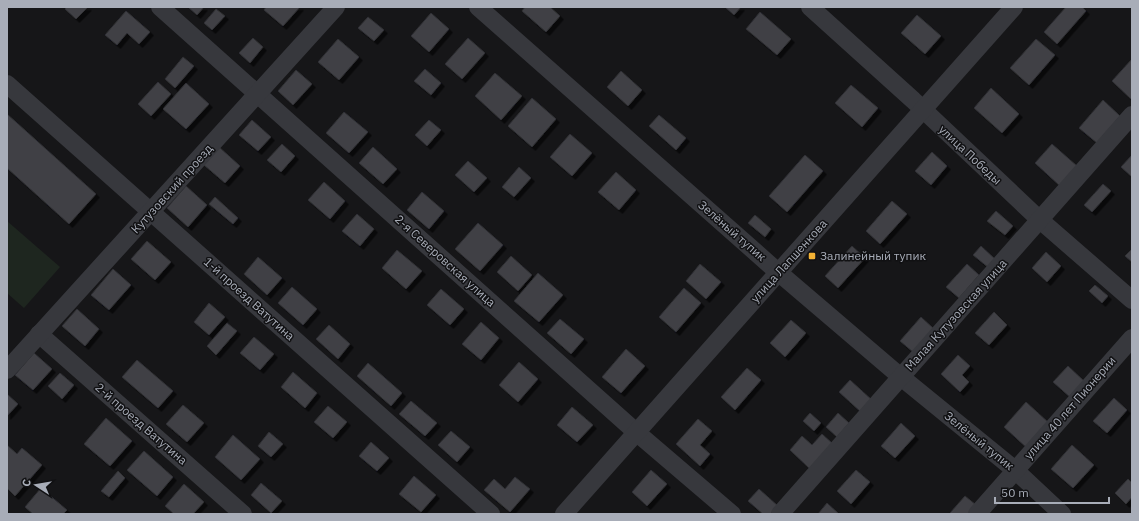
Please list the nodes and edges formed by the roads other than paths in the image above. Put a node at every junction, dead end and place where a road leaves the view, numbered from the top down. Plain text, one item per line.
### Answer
1 (160, 7) edge
2 (336, 7) edge
3 (478, 7) edge
4 (810, 7) edge
5 (1014, 7) edge
6 (7, 84) edge
7 (258, 94) junction
8 (923, 110) junction
9 (1132, 115) edge
10 (151, 212) junction
11 (1040, 220) junction
12 (778, 272) junction
13 (1132, 300) edge
14 (39, 334) junction
15 (1132, 338) edge
16 (7, 370) edge
17 (901, 377) junction
18 (636, 432) junction
19 (1016, 470) junction
20 (243, 514) edge
21 (491, 514) edge
22 (564, 514) edge
23 (732, 514) edge
24 (780, 514) edge
25 (977, 514) edge
26 (1062, 514) edge

1 - 7 street, 2-я Северовская улица
2 - 7 street, Кутузовский проезд
3 - 12 street, Зелёный тупик
4 - 8 street, улица Победы
5 - 8 street, улица Лапшенкова
6 - 10 street, 1-й проезд Ватутина
7 - 10 street, Кутузовский проезд
7 - 18 street, 2-я Северовская улица
8 - 11 street, улица Победы
8 - 12 street, улица Лапшенкова
9 - 11 street, Малая Кутузовская улица
10 - 14 street, Кутузовский проезд
10 - 21 street, 1-й проезд Ватутина
11 - 13 street, улица Победы
11 - 17 street, Малая Кутузовская улица
12 - 17 street, Зелёный тупик
12 - 18 street, улица Лапшенкова
14 - 16 street, Кутузовский проезд
14 - 20 street, 2-й проезд Ватутина
15 - 19 street, улица 40 лет Пионерии
17 - 19 street, Зелёный тупик
17 - 24 street, Малая Кутузовская улица
18 - 22 street, улица Лапшенкова
18 - 23 street, 2-я Северовская улица
19 - 25 street, улица 40 лет Пионерии
19 - 26 street, Зелёный тупик

